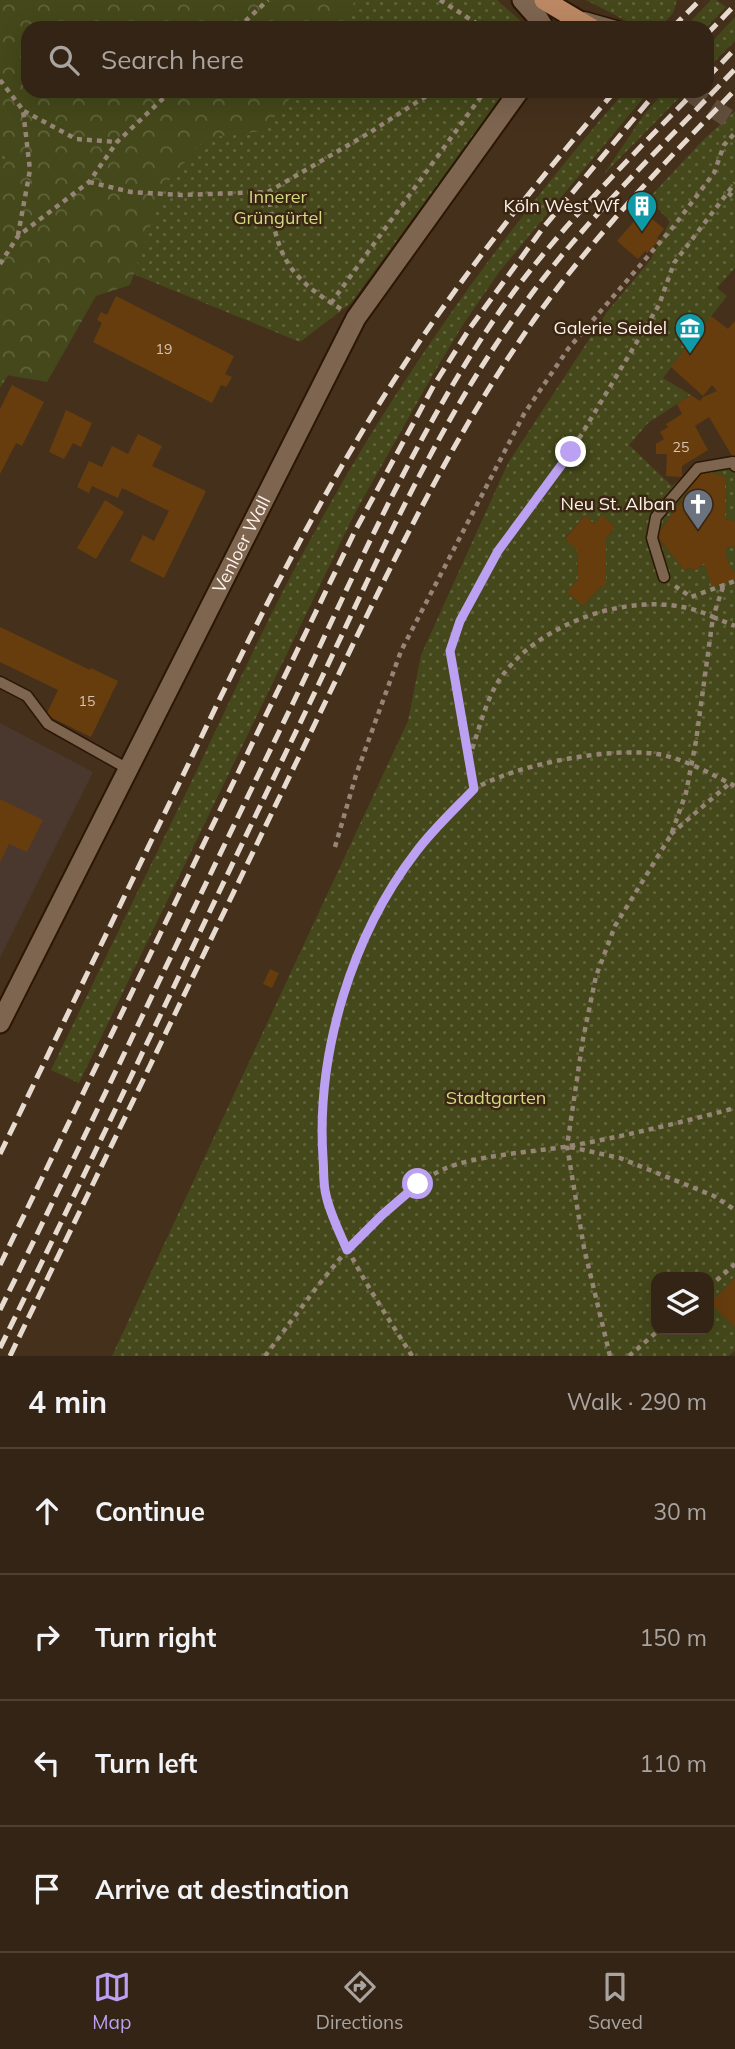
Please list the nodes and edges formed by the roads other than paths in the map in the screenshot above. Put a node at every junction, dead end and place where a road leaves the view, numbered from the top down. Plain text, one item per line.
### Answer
1 (522, 0) edge
2 (553, 5) edge
3 (540, 21) edge
4 (579, 21) edge
5 (602, 21) edge
6 (514, 98) edge
7 (735, 466) edge
8 (664, 577) road end
9 (0, 682) edge
10 (128, 769) junction
11 (0, 1023) edge

1 - 3 street
2 - 4 main road
2 - 5 lane
6 - 10 street, Venloer Wall
7 - 8 lane
9 - 10 lane
10 - 11 street, Venloer Wall

